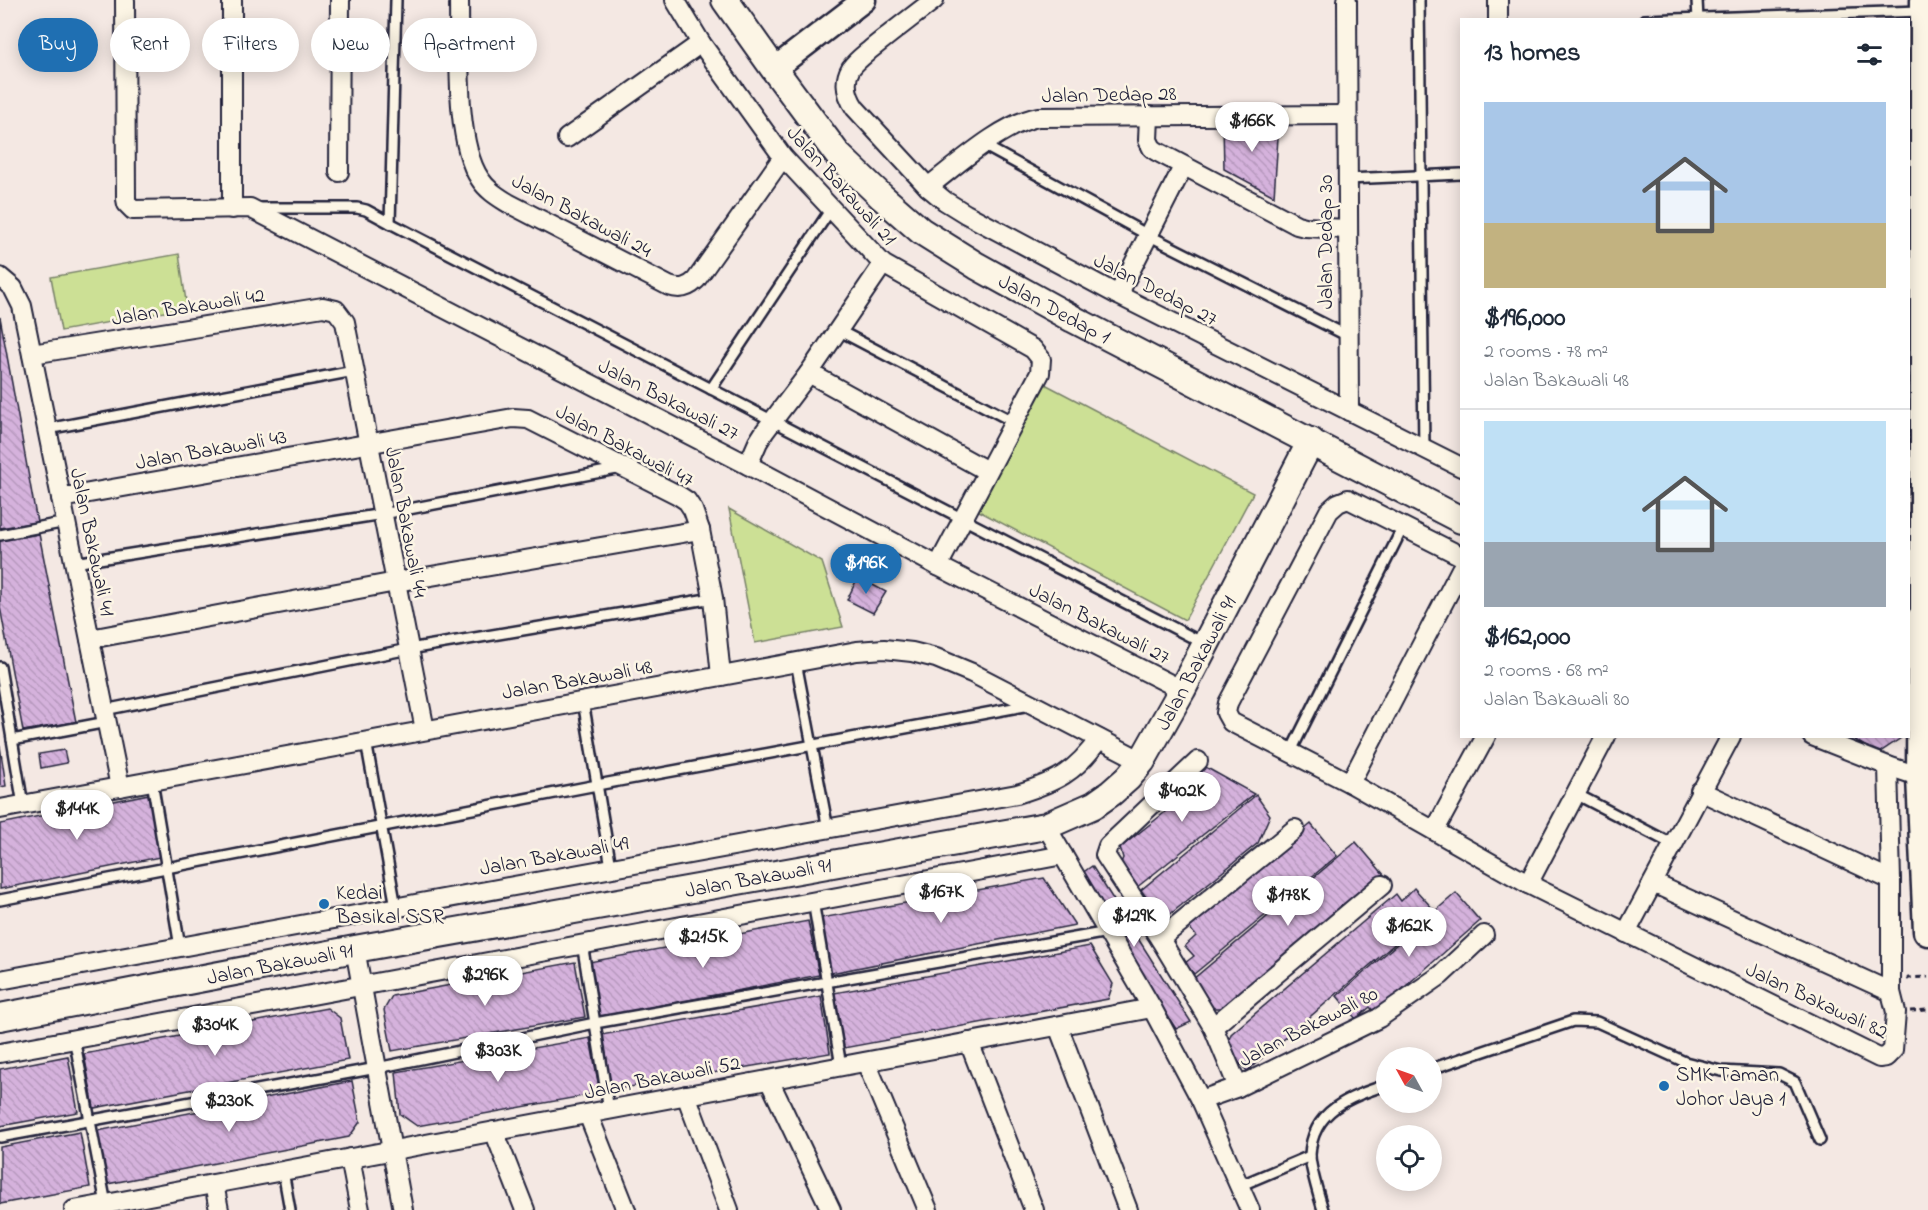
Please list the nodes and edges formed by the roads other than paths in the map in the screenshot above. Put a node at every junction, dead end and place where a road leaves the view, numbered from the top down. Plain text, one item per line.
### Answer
1 (125, 0) edge
2 (232, 0) edge
3 (340, 0) edge
4 (396, 0) edge
5 (459, 0) edge
6 (675, 0) edge
7 (725, 0) edge
8 (864, 0) edge
9 (934, 0) edge
10 (1347, 0) edge
11 (1419, 0) edge
12 (1498, 0) edge
13 (1697, 0) edge
14 (1924, 7) edge
15 (1498, 18) edge
16 (1698, 18) edge
17 (1717, 18) edge
18 (701, 43) junction
19 (774, 69) junction
20 (1919, 93) edge
21 (1149, 116) junction
22 (1347, 116) junction
23 (567, 138) dead end
24 (983, 145) junction
25 (783, 157) junction
26 (1921, 160) edge
27 (1183, 167) junction
28 (339, 172) dead end
29 (1460, 174) edge
30 (1422, 176) junction
31 (1347, 179) junction
32 (928, 187) junction
33 (241, 209) junction
34 (831, 209) junction
35 (390, 223) junction
36 (1347, 229) junction
37 (1148, 234) junction
38 (1919, 235) edge
39 (883, 264) junction
40 (0, 277) edge
41 (1118, 295) junction
42 (1921, 309) edge
43 (345, 322) joint
44 (838, 330) junction
45 (1348, 336) junction
46 (32, 354) junction
47 (354, 371) junction
48 (809, 373) junction
49 (1919, 380) edge
50 (711, 389) junction
51 (1349, 411) junction
52 (773, 421) junction
53 (1014, 422) junction
54 (47, 429) junction
55 (1311, 441) junction
56 (369, 443) junction
57 (1424, 450) junction
58 (748, 465) junction
59 (625, 467) junction
60 (1460, 467) edge
61 (987, 471) junction
62 (61, 498) junction
63 (382, 514) junction
64 (962, 519) junction
65 (1460, 519) edge
66 (66, 522) junction
67 (1403, 527) junction
68 (700, 530) junction
69 (0, 535) edge
70 (1460, 556) edge
71 (74, 563) junction
72 (938, 566) junction
73 (1460, 571) edge
74 (396, 582) junction
75 (713, 598) junction
76 (1919, 618) edge
77 (90, 639) junction
78 (1206, 645) junction
79 (409, 649) junction
80 (796, 662) junction
81 (0, 667) edge
82 (721, 676) junction
83 (1182, 690) junction
84 (583, 701) junction
85 (1032, 704) junction
86 (106, 716) junction
87 (425, 730) junction
88 (1485, 738) edge
89 (1605, 738) edge
90 (1730, 738) edge
91 (1817, 738) edge
92 (1099, 739) junction
93 (12, 740) junction
94 (366, 741) junction
95 (812, 745) junction
96 (1290, 753) junction
97 (1142, 761) junction
98 (1198, 761) dead end
99 (1888, 766) junction
100 (1921, 777) junction
101 (152, 781) junction
102 (1350, 783) junction
103 (597, 785) junction
104 (120, 787) junction
105 (1700, 791) junction
106 (1576, 794) junction
107 (23, 805) junction
108 (0, 809) edge
109 (1047, 826) junction
110 (381, 827) junction
111 (1295, 828) dead end
112 (828, 829) junction
113 (1435, 830) junction
114 (1672, 844) junction
115 (1063, 855) junction
116 (611, 867) junction
117 (167, 869) junction
118 (1891, 880) junction
119 (1653, 883) junction
120 (1528, 884) junction
121 (1382, 885) dead end
122 (0, 900) edge
123 (813, 901) junction
124 (396, 907) junction
125 (1928, 931) edge
126 (1108, 932) junction
127 (1626, 933) junction
128 (1484, 935) dead end
129 (1160, 939) junction
130 (582, 944) junction
131 (180, 947) junction
132 (355, 949) junction
133 (0, 980) edge
134 (827, 983) junction
135 (362, 984) junction
136 (1891, 992) junction
137 (1152, 1008) junction
138 (0, 1017) edge
139 (595, 1023) junction
140 (1058, 1026) junction
141 (1213, 1027) junction
142 (74, 1038) junction
143 (969, 1042) junction
144 (0, 1053) edge
145 (866, 1062) junction
146 (1442, 1065) edge
147 (841, 1066) junction
148 (377, 1068) junction
149 (769, 1080) junction
150 (1238, 1087) junction
151 (1376, 1089) edge
152 (686, 1095) junction
153 (1201, 1100) junction
154 (609, 1110) junction
155 (588, 1114) junction
156 (89, 1120) junction
157 (494, 1131) junction
158 (0, 1137) edge
159 (1820, 1140) dead end
160 (392, 1150) junction
161 (1310, 1156) junction
162 (350, 1158) junction
163 (283, 1171) junction
164 (214, 1184) junction
165 (1239, 1185) junction
166 (106, 1204) junction
167 (142, 1204) edge
168 (74, 1210) edge
169 (219, 1210) edge
170 (290, 1210) edge
171 (360, 1210) edge
172 (403, 1210) edge
173 (525, 1210) edge
174 (626, 1210) edge
175 (729, 1210) edge
176 (831, 1210) edge
177 (928, 1210) edge
178 (1034, 1210) edge
179 (1128, 1210) edge
180 (1250, 1210) edge
181 (1323, 1210) edge

1 - 33 street, Jalan Bakawali 27
2 - 33 street
3 - 28 street
4 - 35 lane
5 - 25 street, Jalan Bakawali 24
6 - 18 street, Jalan Bakawali 21
7 - 19 main road, Jalan Dedap 1
8 - 19 street
9 - 32 street, Jalan Dedap 27
10 - 22 street, Jalan Dedap 30
11 - 30 lane
12 - 15 street
13 - 16 lane
14 - 17 lane
14 - 20 street
18 - 23 street
18 - 25 street, Jalan Bakawali 21
19 - 55 main road, Jalan Dedap 1
20 - 26 street
21 - 22 street, Jalan Dedap 28
21 - 24 street, Jalan Dedap 28
21 - 27 street
22 - 31 street, Jalan Dedap 30
24 - 32 street, Jalan Dedap 28
24 - 37 lane
25 - 34 street, Jalan Bakawali 21
26 - 38 street
27 - 36 street
27 - 37 street
29 - 30 lane
30 - 31 lane
30 - 57 lane
31 - 36 street, Jalan Dedap 30
32 - 41 street, Jalan Dedap 27
33 - 35 lane
33 - 58 street, Jalan Bakawali 27
34 - 39 street, Jalan Bakawali 21
34 - 50 lane
35 - 50 lane
36 - 45 street, Jalan Dedap 30
37 - 41 street
37 - 45 lane
38 - 42 street
39 - 44 street
39 - 53 street, Jalan Bakawali 21
40 - 46 street, Jalan Bakawali 41
41 - 51 street, Jalan Dedap 27
42 - 49 street
43 - 46 street, Jalan Bakawali 42
43 - 47 street, Jalan Bakawali 44
44 - 48 street
44 - 53 lane
45 - 51 street, Jalan Dedap 30
46 - 54 street, Jalan Bakawali 41
47 - 54 lane
47 - 56 street, Jalan Bakawali 44
48 - 52 street
48 - 61 street
49 - 76 street
50 - 52 lane
51 - 57 street, Jalan Dedap 27
52 - 58 street
52 - 64 lane
53 - 61 street
54 - 62 street, Jalan Bakawali 41
55 - 65 main road, Jalan Dedap 1
55 - 78 main road, Jalan Bakawali 91
56 - 59 street, Jalan Bakawali 47
56 - 62 street, Jalan Bakawali 43
56 - 63 street, Jalan Bakawali 44
57 - 60 street, Jalan Dedap 27
58 - 72 street, Jalan Bakawali 27
59 - 63 lane
59 - 68 street, Jalan Bakawali 47
61 - 64 street
62 - 66 street, Jalan Bakawali 41
63 - 71 lane
63 - 74 street, Jalan Bakawali 44
64 - 72 street
64 - 78 lane
66 - 69 lane
66 - 71 street, Jalan Bakawali 41
67 - 70 street
67 - 96 lane
67 - 96 street
68 - 74 street
68 - 75 street, Jalan Bakawali 47
71 - 77 street, Jalan Bakawali 41
72 - 83 street, Jalan Bakawali 27
73 - 102 street
74 - 77 street
74 - 79 street, Jalan Bakawali 44
75 - 79 lane
75 - 82 street, Jalan Bakawali 47
76 - 100 main road
77 - 86 street, Jalan Bakawali 41
78 - 83 main road, Jalan Bakawali 91
79 - 86 lane
79 - 87 street, Jalan Bakawali 44
80 - 82 street, Jalan Bakawali 48
80 - 85 street, Jalan Bakawali 48
80 - 95 lane
81 - 93 lane
82 - 84 street, Jalan Bakawali 48
83 - 97 main road, Jalan Bakawali 91
84 - 87 street, Jalan Bakawali 48
84 - 103 lane
85 - 92 street, Jalan Bakawali 48
85 - 95 lane
86 - 93 lane
86 - 104 street, Jalan Bakawali 41
87 - 94 street, Jalan Bakawali 48
88 - 113 street
89 - 106 street
90 - 105 street
91 - 99 street
92 - 97 street, Jalan Bakawali 48
92 - 112 street, Jalan Bakawali 49
93 - 107 lane
94 - 101 street, Jalan Bakawali 48
94 - 110 lane
95 - 103 lane
95 - 112 lane
96 - 102 street
97 - 109 main road, Jalan Bakawali 91
98 - 129 street
99 - 100 street
99 - 118 street, Jalan Bakawali 82
100 - 125 main road
101 - 104 street, Jalan Bakawali 48
101 - 117 lane
102 - 113 street
103 - 110 lane
103 - 116 lane
104 - 107 street, Jalan Bakawali 48
105 - 114 street
105 - 118 street
106 - 114 lane
106 - 120 street
107 - 108 street, Jalan Bakawali 48
109 - 115 street
109 - 132 main road, Jalan Bakawali 91
110 - 117 lane
110 - 124 lane
111 - 129 street
112 - 116 street, Jalan Bakawali 49
113 - 120 street
114 - 119 street
115 - 123 street
115 - 126 street
116 - 124 street, Jalan Bakawali 49
117 - 122 lane
117 - 131 lane
118 - 136 street, Jalan Bakawali 82
119 - 127 street
119 - 136 street
120 - 127 street
121 - 141 street
123 - 130 street
123 - 134 lane
124 - 131 street, Jalan Bakawali 49
126 - 134 lane
126 - 137 street
127 - 136 street, Jalan Bakawali 82
128 - 150 street, Jalan Bakawali 80
129 - 141 street
130 - 135 street
130 - 139 lane
131 - 133 street, Jalan Bakawali 49
132 - 135 street
132 - 138 main road, Jalan Bakawali 91
134 - 139 lane
134 - 147 lane
135 - 142 street
135 - 148 street
137 - 140 street, Jalan Bakawali 52
137 - 153 street
139 - 148 lane
139 - 154 lane
140 - 143 street, Jalan Bakawali 52
140 - 179 street
141 - 150 street
142 - 144 street
142 - 156 lane
143 - 145 street, Jalan Bakawali 52
143 - 178 street
145 - 147 street, Jalan Bakawali 52
145 - 177 street
146 - 159 lane
147 - 149 street, Jalan Bakawali 52
148 - 156 lane
148 - 160 street
149 - 152 street, Jalan Bakawali 52
149 - 176 street
150 - 153 street, Jalan Bakawali 80
151 - 161 lane
152 - 154 street, Jalan Bakawali 52
152 - 175 street
153 - 165 street
154 - 155 street, Jalan Bakawali 52
155 - 157 street, Jalan Bakawali 52
155 - 174 street
156 - 158 lane
156 - 166 lane
157 - 160 street, Jalan Bakawali 52
157 - 173 street
160 - 162 street, Jalan Bakawali 52
160 - 172 street
161 - 165 lane
161 - 181 lane
162 - 163 street, Jalan Bakawali 52
162 - 171 street
163 - 164 street, Jalan Bakawali 52
163 - 170 lane
164 - 167 street, Jalan Bakawali 52
164 - 169 street
165 - 180 street
166 - 167 street, Jalan Bakawali 52
166 - 168 street, Jalan Bakawali 52

